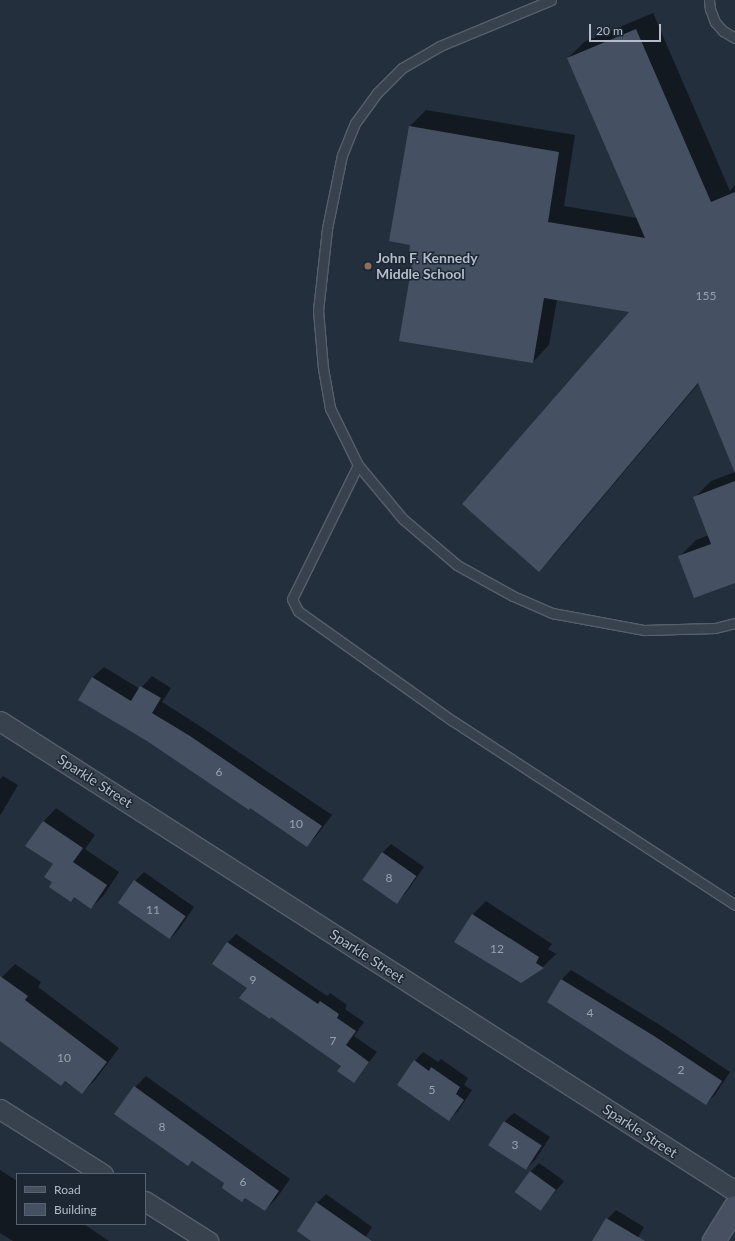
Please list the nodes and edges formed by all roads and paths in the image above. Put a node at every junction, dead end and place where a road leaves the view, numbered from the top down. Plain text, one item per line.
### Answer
1 (551, 0) edge
2 (709, 0) edge
3 (735, 38) edge
4 (358, 465) junction
5 (735, 623) edge
6 (0, 721) edge
7 (735, 905) edge
8 (0, 1109) edge
9 (101, 1173) edge
10 (735, 1191) edge
11 (146, 1202) edge
12 (735, 1207) edge
13 (208, 1241) edge
14 (714, 1241) edge

1 - 4 lane
2 - 3 lane
4 - 5 lane
4 - 7 lane
6 - 10 street, Sparkle Street
8 - 9 street
11 - 13 street
12 - 14 main road

